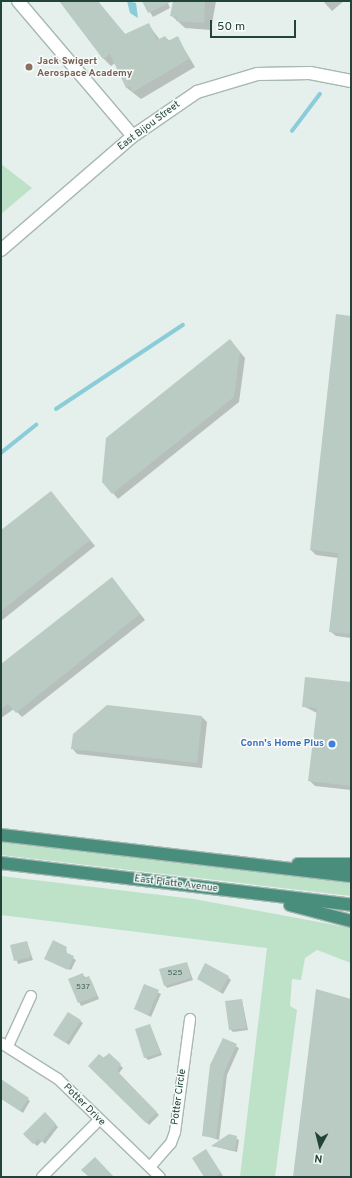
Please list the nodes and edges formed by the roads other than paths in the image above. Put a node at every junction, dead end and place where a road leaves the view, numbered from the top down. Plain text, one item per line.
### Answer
1 (18, 1) edge
2 (351, 82) edge
3 (133, 136) junction
4 (1, 250) edge
5 (1, 835) edge
6 (1, 863) edge
7 (351, 864) edge
8 (266, 866) junction
9 (351, 876) edge
10 (243, 893) junction
11 (351, 906) edge
12 (351, 922) edge
13 (31, 996) dead end
14 (190, 1019) dead end
15 (4, 1044) edge
16 (99, 1120) junction
17 (150, 1168) junction
18 (42, 1177) edge
19 (160, 1177) edge

1 - 3 street
2 - 3 street, East Bijou Street
3 - 4 street, East Bijou Street
5 - 8 highway
6 - 10 highway, East Platte Avenue
7 - 8 highway
8 - 9 highway
10 - 11 highway, East Platte Avenue
10 - 12 highway
13 - 15 street
14 - 17 street, Potter Circle
15 - 16 street, Potter Drive
16 - 17 street, Potter Drive
16 - 18 street
17 - 19 street, Potter Drive

